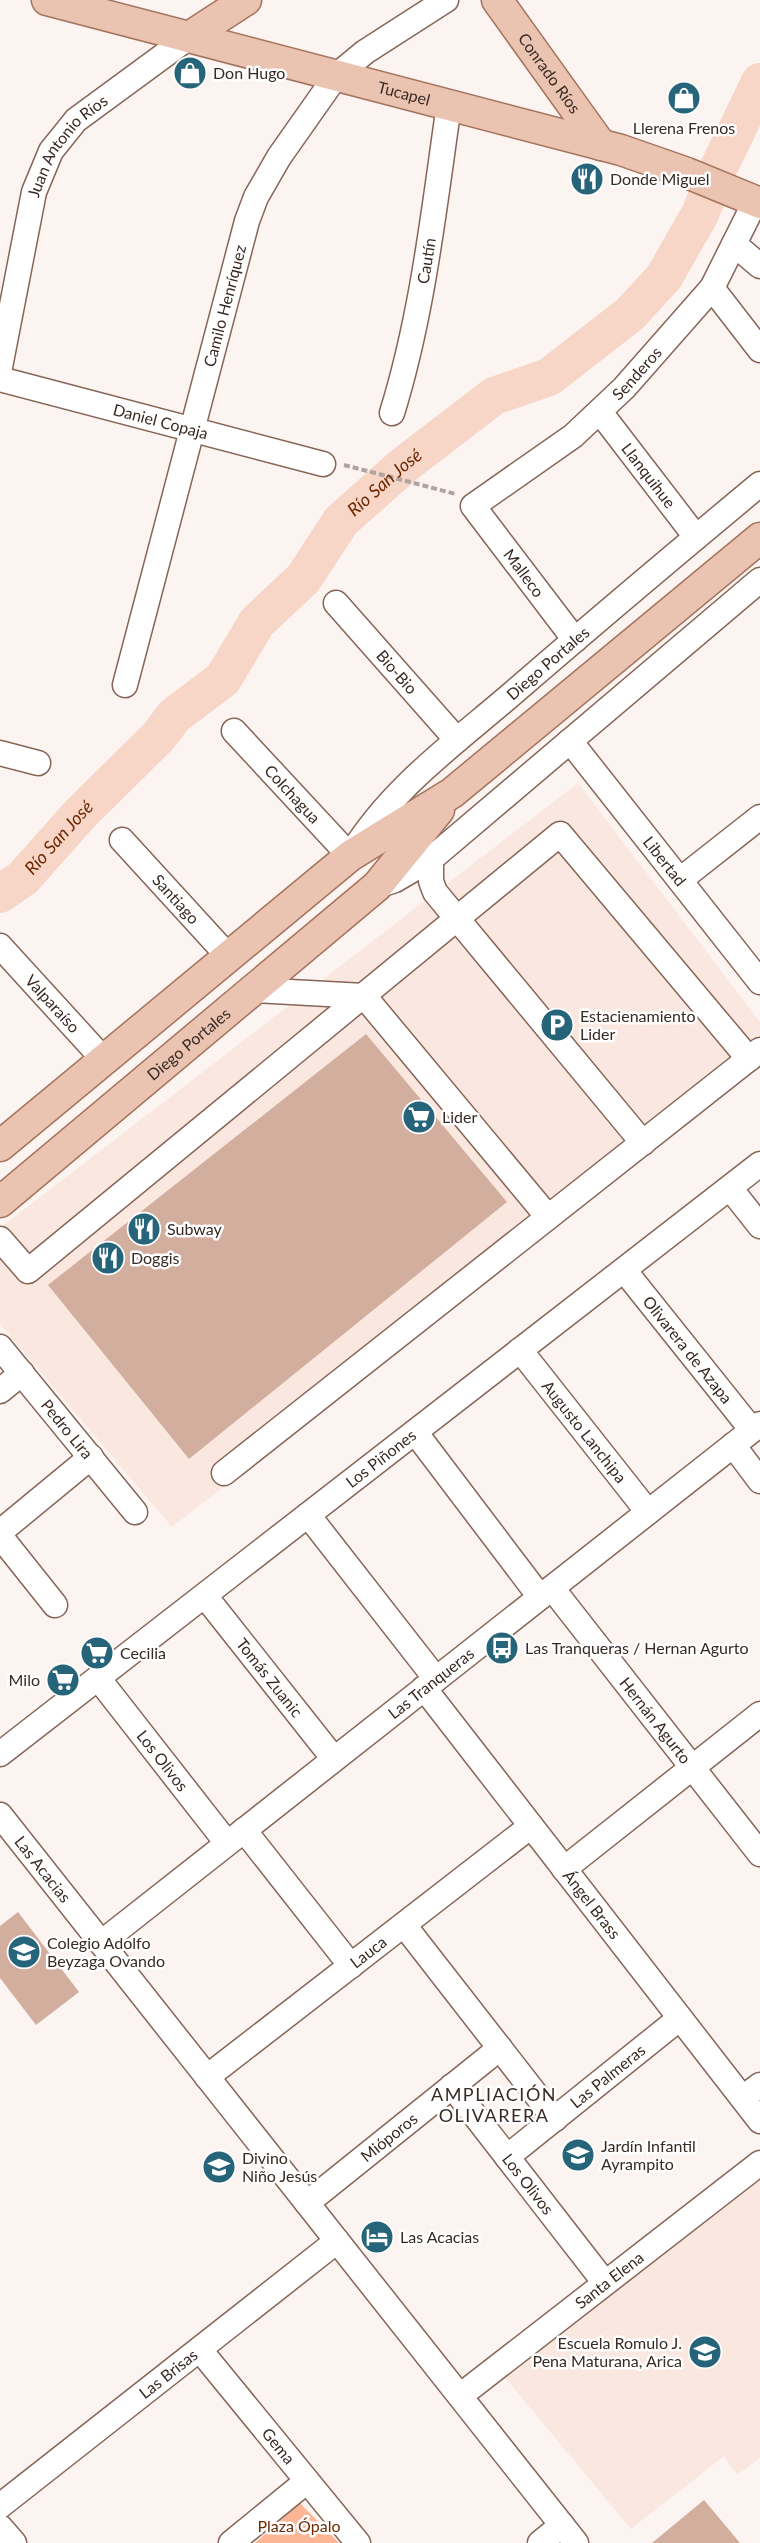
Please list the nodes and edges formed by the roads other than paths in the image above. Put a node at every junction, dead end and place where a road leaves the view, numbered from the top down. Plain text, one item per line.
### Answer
1 (47, 0) edge
2 (246, 0) edge
3 (446, 0) edge
4 (497, 0) edge
5 (189, 38) junction
6 (336, 76) junction
7 (449, 105) junction
8 (601, 145) junction
9 (753, 202) edge
10 (734, 244) junction
11 (760, 266) edge
12 (712, 288) junction
13 (760, 350) edge
14 (0, 367) edge
15 (0, 379) edge
16 (600, 412) junction
17 (392, 413) dead end
18 (191, 429) junction
19 (323, 464) road end
20 (760, 484) edge
21 (463, 499) joint
22 (696, 537) junction
23 (760, 538) edge
24 (760, 580) edge
25 (336, 603) dead end
26 (575, 640) junction
27 (125, 685) dead end
28 (234, 730) dead end
29 (457, 740) junction
30 (570, 741) junction
31 (0, 753) edge
32 (38, 763) dead end
33 (452, 793) junction
34 (760, 817) edge
35 (122, 840) dead end
36 (350, 856) junction
37 (431, 859) junction
38 (680, 880) junction
39 (377, 886) junction
40 (457, 919) junction
41 (0, 946) edge
42 (229, 957) junction
43 (760, 982) edge
44 (253, 990) junction
45 (364, 996) junction
46 (754, 1055) edge
47 (104, 1060) junction
48 (643, 1143) junction
49 (0, 1146) edge
50 (760, 1164) edge
51 (730, 1188) junction
52 (0, 1202) edge
53 (548, 1217) junction
54 (760, 1226) edge
55 (0, 1239) edge
56 (624, 1270) junction
57 (0, 1347) edge
58 (520, 1350) junction
59 (22, 1373) junction
60 (0, 1391) edge
61 (756, 1427) edge
62 (415, 1432) junction
63 (733, 1445) junction
64 (91, 1457) junction
65 (224, 1473) dead end
66 (760, 1481) edge
67 (135, 1512) dead end
68 (648, 1512) junction
69 (308, 1515) junction
70 (0, 1534) edge
71 (546, 1592) junction
72 (205, 1596) junction
73 (55, 1605) dead end
74 (98, 1678) junction
75 (430, 1684) junction
76 (760, 1714) edge
77 (0, 1754) edge
78 (334, 1759) junction
79 (692, 1768) junction
80 (0, 1815) edge
81 (531, 1826) junction
82 (236, 1837) junction
83 (760, 1854) edge
84 (564, 1869) junction
85 (404, 1925) junction
86 (101, 1943) junction
87 (351, 1966) junction
88 (681, 2018) junction
89 (500, 2048) junction
90 (207, 2077) junction
91 (452, 2086) junction
92 (751, 2092) edge
93 (555, 2119) junction
94 (760, 2121) edge
95 (507, 2157) junction
96 (760, 2163) edge
97 (307, 2203) junction
98 (337, 2241) junction
99 (605, 2283) junction
100 (200, 2350) junction
101 (460, 2396) junction
102 (307, 2481) junction
103 (0, 2506) edge
104 (0, 2527) edge
105 (569, 2534) edge
106 (14, 2543) edge
107 (231, 2543) edge
108 (358, 2543) edge
109 (540, 2543) edge

1 - 5 main road, Tucapel
2 - 5 main road, Juan Antonio Ríos
3 - 6 street, Camilo Henríquez
4 - 8 main road, Conrado Ríos
5 - 6 main road, Tucapel
5 - 14 street, Juan Antonio Ríos
6 - 7 main road, Tucapel
6 - 18 street, Camilo Henríquez
7 - 8 main road, Tucapel
7 - 17 street, Cautín
8 - 9 main road, Tucapel
9 - 10 street, Senderos
10 - 11 street
10 - 12 street, Senderos
12 - 13 street
12 - 16 street, Senderos
15 - 18 street, Daniel Copaja
16 - 21 street, Senderos
16 - 22 street, Llanquihue
18 - 19 street, Daniel Copaja
18 - 27 street, Camilo Henríquez
20 - 22 street, Diego Portales
21 - 26 street, Malleco
22 - 26 street, Diego Portales
23 - 33 main road, Diego Portales
24 - 30 street, Diego Portales
25 - 29 street, Bio-Bio
26 - 29 street, Diego Portales
28 - 36 street, Colchagua
29 - 36 street, Diego Portales
30 - 37 street, Diego Portales
30 - 38 street, Libertad
31 - 32 street
33 - 36 main road, Diego Portales
33 - 39 main road, Diego Portales
34 - 38 street
35 - 42 street, Santiago
36 - 42 main road, Diego Portales
37 - 39 street, Diego Portales
37 - 40 street
38 - 43 street, Libertad
39 - 44 main road, Diego Portales
40 - 45 street
40 - 46 street
40 - 48 street
41 - 47 street, Valparaíso
42 - 47 main road, Diego Portales
44 - 45 street
44 - 52 main road, Diego Portales
45 - 53 street
45 - 55 street
46 - 48 street
47 - 49 main road, Diego Portales
48 - 53 street
50 - 51 street, Los Piñones
51 - 54 street
51 - 56 street, Los Piñones
53 - 65 street
56 - 58 street, Los Piñones
56 - 61 street, Olivarera de Azapa
57 - 59 street, Pedro Lira
58 - 62 street, Los Piñones
58 - 68 street, Augusto Lanchipa
59 - 60 street
59 - 64 street, Pedro Lira
61 - 63 street, Las Tranqueras
62 - 69 street, Los Piñones
62 - 71 street, Hernán Agurto
63 - 66 street
63 - 68 street, Las Tranqueras
64 - 67 street, Pedro Lira
64 - 70 street
68 - 71 street, Las Tranqueras
69 - 72 street, Los Piñones
69 - 75 street, Ángel Brass
70 - 73 street
71 - 75 street, Las Tranqueras
71 - 79 street, Hernán Agurto
72 - 74 street, Los Piñones
72 - 78 street, Tomás Zuanic
74 - 77 street, Los Piñones
74 - 82 street, Los Olivos
75 - 78 street, Las Tranqueras
75 - 81 street, Ángel Brass
76 - 79 street
78 - 82 street, Las Tranqueras
79 - 83 street, Hernán Agurto
79 - 84 street
80 - 86 street, Las Acacias
81 - 84 street, Ángel Brass
81 - 85 street, Lauca
82 - 86 street, Las Tranqueras
82 - 87 street, Los Olivos
84 - 88 street, Ángel Brass
85 - 87 street, Lauca
85 - 89 street
86 - 90 street, Las Acacias
87 - 90 street, Lauca
88 - 92 street, Ángel Brass
88 - 93 street, Las Palmeras
89 - 91 street, Mióporos
89 - 93 street
90 - 97 street, Las Acacias
91 - 95 street, Los Olivos
91 - 97 street, Mióporos
92 - 94 street, Ángel Brass
93 - 95 street, Las Palmeras
95 - 99 street, Los Olivos
96 - 99 street, Santa Elena
97 - 98 street, Las Acacias
98 - 100 street, Las Brisas
98 - 101 street, Las Acacias
99 - 101 street, Santa Elena
100 - 102 street, Gema
100 - 103 street, Las Brisas
101 - 105 street, Las Acacias
102 - 107 street
102 - 108 street, Gema
104 - 106 street
105 - 109 street

